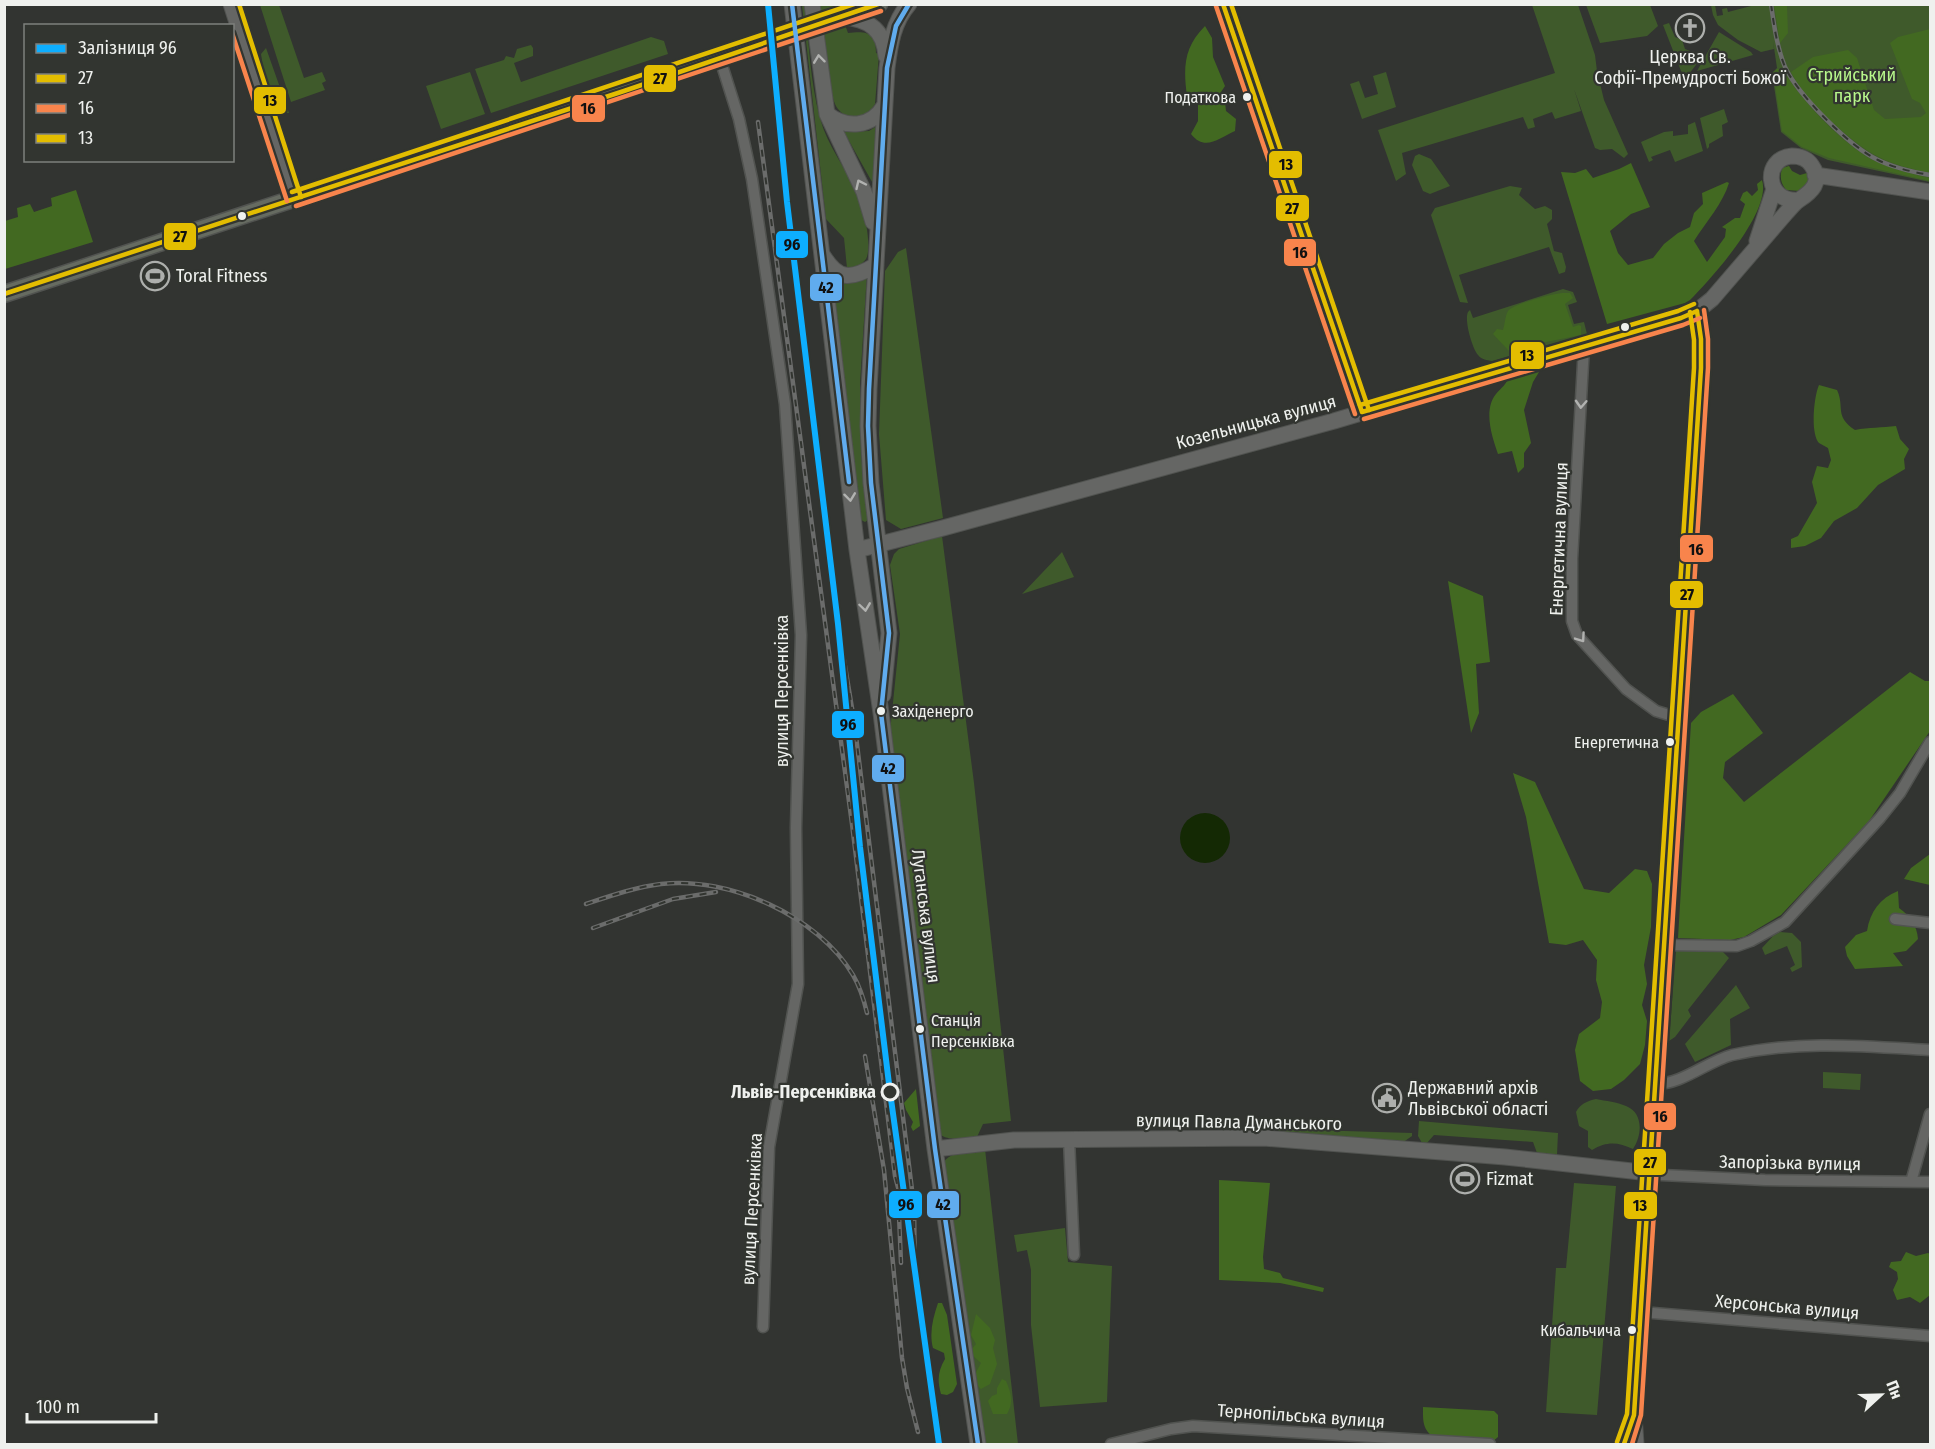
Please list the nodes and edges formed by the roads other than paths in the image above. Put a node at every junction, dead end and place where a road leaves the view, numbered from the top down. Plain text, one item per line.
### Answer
1 (231, 4) edge
2 (792, 4) edge
3 (812, 4) edge
4 (864, 4) edge
5 (879, 4) edge
6 (909, 4) edge
7 (1223, 4) edge
8 (843, 17) junction
9 (720, 59) junction
10 (887, 68) junction
11 (884, 106) junction
12 (827, 114) junction
13 (1815, 174) junction
14 (1774, 189) junction
15 (1930, 192) edge
16 (294, 199) junction
17 (1799, 200) junction
18 (876, 240) junction
19 (1755, 247) junction
20 (820, 251) junction
21 (876, 265) junction
22 (4, 294) edge
23 (1697, 311) junction
24 (1584, 346) junction
25 (1362, 412) junction
26 (878, 544) junction
27 (857, 549) junction
28 (881, 713) junction
29 (1679, 718) junction
30 (1930, 742) edge
31 (1895, 919) dead end
32 (1930, 923) edge
33 (1664, 945) junction
34 (1930, 1050) edge
35 (1655, 1084) junction
36 (1930, 1113) edge
37 (1069, 1139) junction
38 (935, 1149) junction
39 (1650, 1173) junction
40 (1911, 1182) junction
41 (1930, 1182) edge
42 (1074, 1255) dead end
43 (1641, 1312) junction
44 (763, 1327) dead end
45 (1930, 1336) edge
46 (1634, 1415) junction
47 (1153, 1439) edge
48 (978, 1444) edge
49 (1111, 1444) edge
50 (1490, 1444) edge
51 (1624, 1444) edge
52 (1636, 1444) edge

1 - 16 main road
2 - 20 main road, Луганська вулиця
12 -> 3 main road, Луганська вулиця
4 - 8 main road
5 - 8 main road
6 - 10 main road, Луганська вулиця
7 - 25 main road
8 - 9 main road, bridge
8 - 10 main road, Луганська вулиця
9 - 16 main road
9 - 44 street, вулиця Персенківка
10 - 11 main road, Луганська вулиця
11 - 12 main road
11 - 18 main road, Луганська вулиця
18 -> 12 main road, Луганська вулиця
13 - 14 main road
13 - 15 main road
13 - 17 main road
14 - 17 main road
14 - 19 main road, Козельницька вулиця
16 - 22 main road
17 - 19 main road, Козельницька вулиця
18 - 21 main road, Луганська вулиця
19 - 23 main road, Козельницька вулиця
20 - 21 main road
20 -> 27 main road, Луганська вулиця
21 - 26 main road, Луганська вулиця
23 - 24 main road, Козельницька вулиця
23 - 29 main road
24 - 25 main road, Козельницька вулиця
24 -> 29 street, Енергетична вулиця
25 - 26 main road, Козельницька вулиця
26 - 27 main road, Козельницька вулиця
26 - 28 main road, Луганська вулиця
27 -> 28 main road, Луганська вулиця
28 - 38 main road, Луганська вулиця
29 - 33 main road
30 - 33 street
31 - 32 street
33 - 35 main road
34 - 35 street
35 - 39 main road
36 - 40 street
37 - 38 main road, вулиця Павла Думанського
37 - 39 main road, вулиця Павла Думанського
37 - 42 street
38 - 48 main road, Луганська вулиця
39 - 40 street, Запорізька вулиця
39 - 43 main road
40 - 41 street, Запорізька вулиця
43 - 45 street, Херсонська вулиця
43 - 46 main road
46 - 51 main road
46 - 52 main road
47 - 49 street, Тернопільська вулиця
47 - 50 street, Тернопільська вулиця

